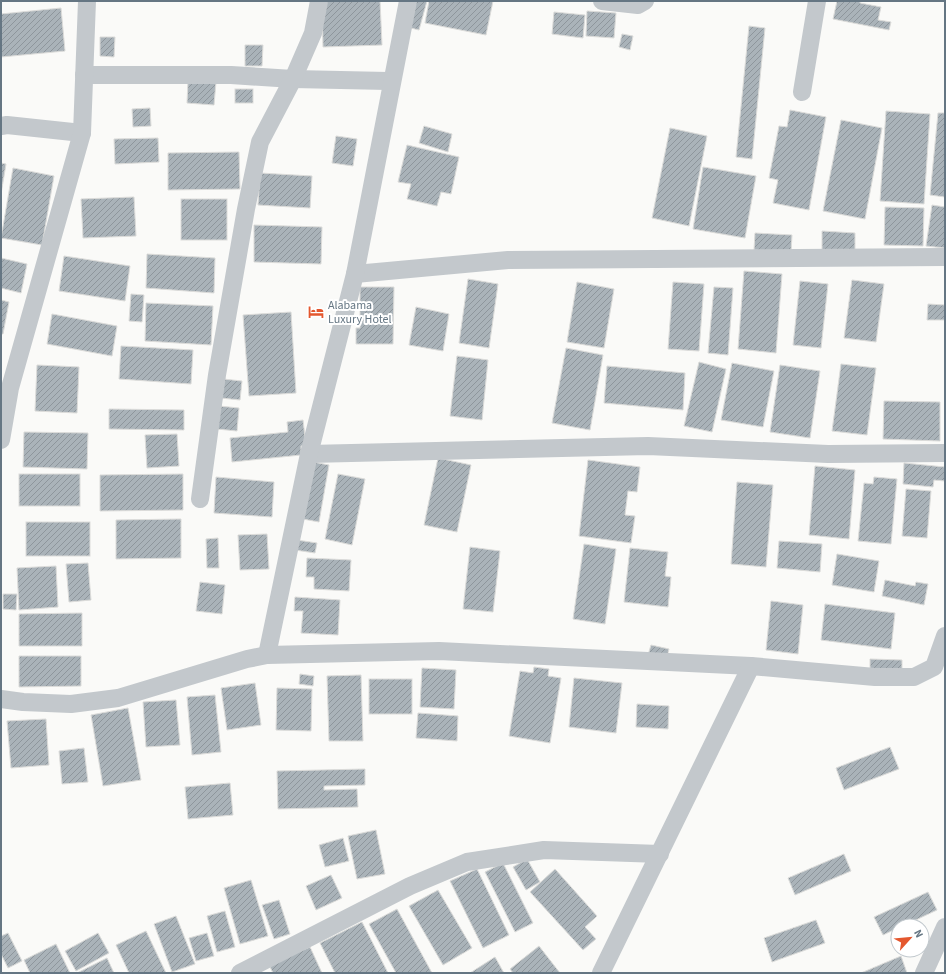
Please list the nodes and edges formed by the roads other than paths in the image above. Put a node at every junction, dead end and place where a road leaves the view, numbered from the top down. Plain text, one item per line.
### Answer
1 (87, 1) edge
2 (319, 1) edge
3 (408, 1) edge
4 (602, 1) edge
5 (645, 1) edge
6 (817, 1) edge
7 (84, 75) junction
8 (293, 79) junction
9 (388, 81) dead end
10 (802, 92) dead end
11 (1, 126) edge
12 (82, 133) junction
13 (945, 257) edge
14 (355, 274) junction
15 (1, 440) edge
16 (945, 453) edge
17 (309, 454) junction
18 (200, 499) dead end
19 (945, 636) edge
20 (267, 655) junction
21 (752, 666) junction
22 (1, 699) edge
23 (660, 854) junction
24 (945, 927) edge
25 (265, 967) edge
26 (240, 973) edge
27 (601, 973) edge
28 (924, 973) edge

1 - 7 street
2 - 8 street
3 - 14 street
4 - 5 street
6 - 10 street
7 - 8 street
7 - 12 street
8 - 9 street
8 - 18 street
11 - 12 street
12 - 15 street
13 - 14 street
14 - 17 street
16 - 17 street
17 - 20 street
19 - 21 street
20 - 21 street
20 - 22 street
21 - 23 street
23 - 25 street
23 - 27 street
24 - 28 street
25 - 26 street

